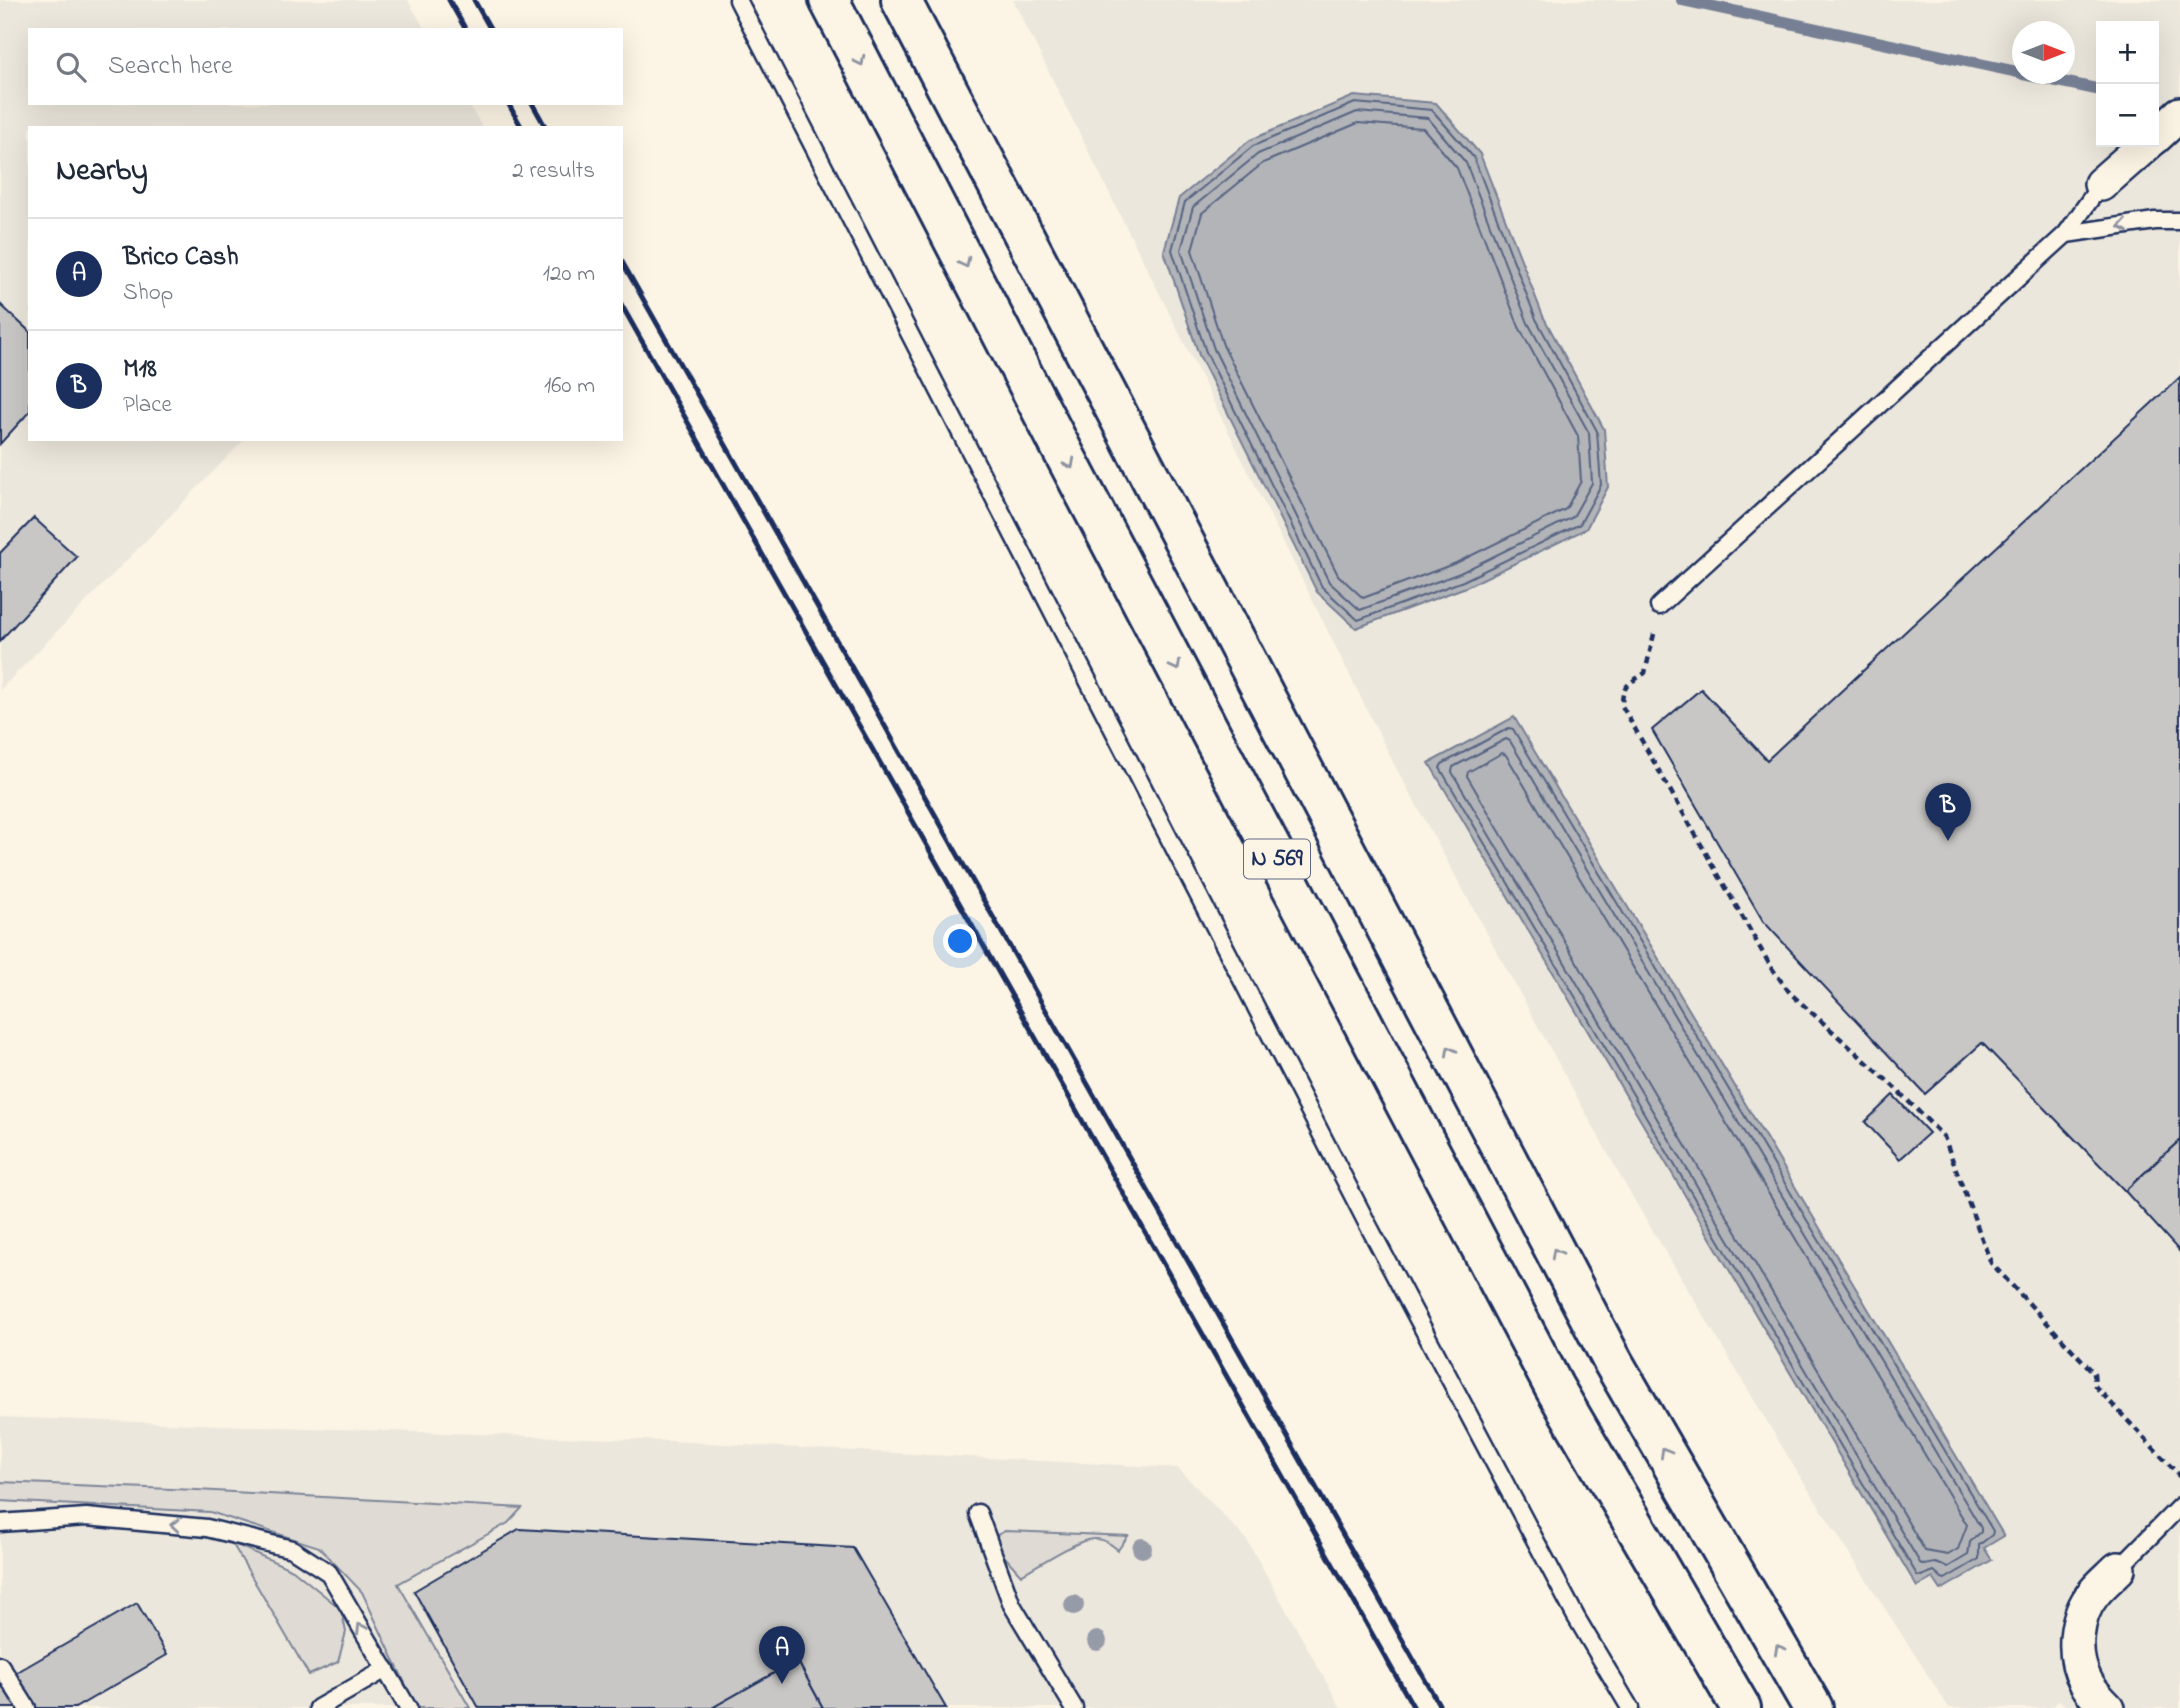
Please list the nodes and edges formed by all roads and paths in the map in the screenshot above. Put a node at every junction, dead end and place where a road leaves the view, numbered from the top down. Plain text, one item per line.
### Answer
1 (738, 0) edge
2 (829, 0) edge
3 (901, 0) edge
4 (2180, 114) edge
5 (2159, 133) edge
6 (2143, 147) edge
7 (2102, 184) joint
8 (2180, 221) edge
9 (2066, 234) junction
10 (1660, 606) joint
11 (2180, 1506) edge
12 (978, 1513) dead end
13 (0, 1523) edge
14 (2160, 1526) junction
15 (2118, 1569) joint
16 (0, 1665) edge
17 (386, 1669) junction
18 (27, 1708) edge
19 (318, 1708) edge
20 (408, 1708) edge
21 (1074, 1708) edge
22 (1630, 1708) edge
23 (1741, 1708) edge
24 (1813, 1708) edge
25 (2107, 1708) edge

1 - 22 lane
2 -> 23 highway, N 569
24 -> 3 highway, N 569
4 - 5 street
6 - 7 street
7 - 9 lane
8 -> 9 lane
9 - 10 lane
10 - 14 path
11 - 14 lane
12 - 21 lane
17 -> 13 lane
14 - 15 lane
15 - 25 street
16 - 18 lane
17 - 19 lane
17 - 20 lane

